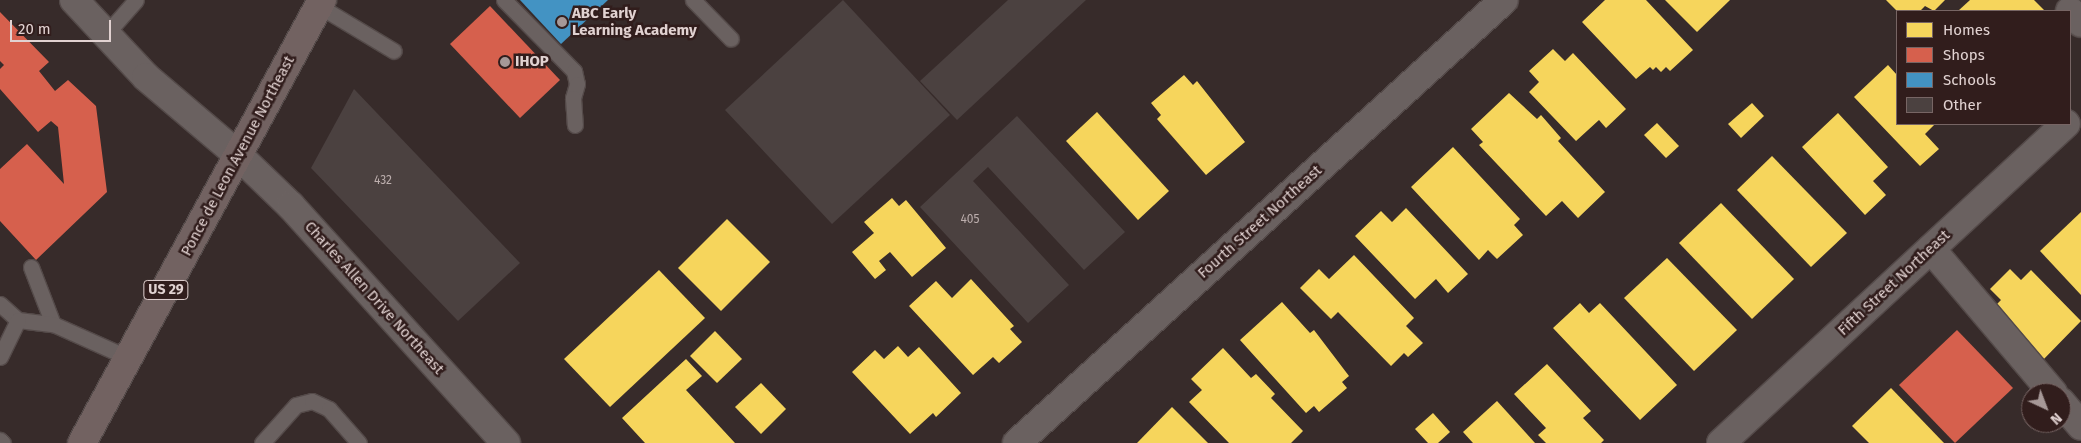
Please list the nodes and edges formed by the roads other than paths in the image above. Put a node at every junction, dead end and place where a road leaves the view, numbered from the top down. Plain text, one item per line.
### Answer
1 (74, 0) edge
2 (136, 0) edge
3 (504, 0) edge
4 (693, 0) edge
5 (1504, 0) edge
6 (2058, 0) edge
7 (320, 3) edge
8 (2069, 10) edge
9 (2071, 12) edge
10 (2081, 23) edge
11 (106, 34) junction
12 (731, 39) dead end
13 (394, 51) dead end
14 (2081, 110) edge
15 (2071, 119) edge
16 (575, 125) dead end
17 (2065, 125) edge
18 (239, 156) junction
19 (1931, 249) junction
20 (31, 267) dead end
21 (0, 304) edge
22 (18, 320) junction
23 (53, 324) junction
24 (0, 357) edge
25 (129, 358) junction
26 (2045, 383) edge
27 (2071, 414) edge
28 (2081, 426) edge
29 (0, 440) edge
30 (4, 443) edge
31 (82, 443) edge
32 (262, 443) edge
33 (359, 443) edge
34 (506, 443) edge
35 (1017, 443) edge
36 (1721, 443) edge

1 - 11 street, Charles Allen Drive Northeast
2 - 11 lane
3 - 16 lane
4 - 12 lane
5 - 35 street, Fourth Street Northeast
6 - 8 street
7 - 13 lane
7 - 18 highway, Ponce de Leon Avenue Northeast / US 29
9 - 10 street
11 - 18 street, Charles Allen Drive Northeast
14 - 15 street
17 - 19 street, Fifth Street Northeast
18 - 25 highway, Ponce de Leon Avenue Northeast / US 29
18 - 34 street, Charles Allen Drive Northeast
19 - 26 street
19 - 36 street, Fifth Street Northeast
20 - 23 lane
21 - 22 lane
22 - 23 lane
22 - 24 lane
23 - 25 lane
25 - 31 highway, Ponce de Leon Avenue Northeast / US 29
27 - 28 street
29 - 30 lane
32 - 33 lane

